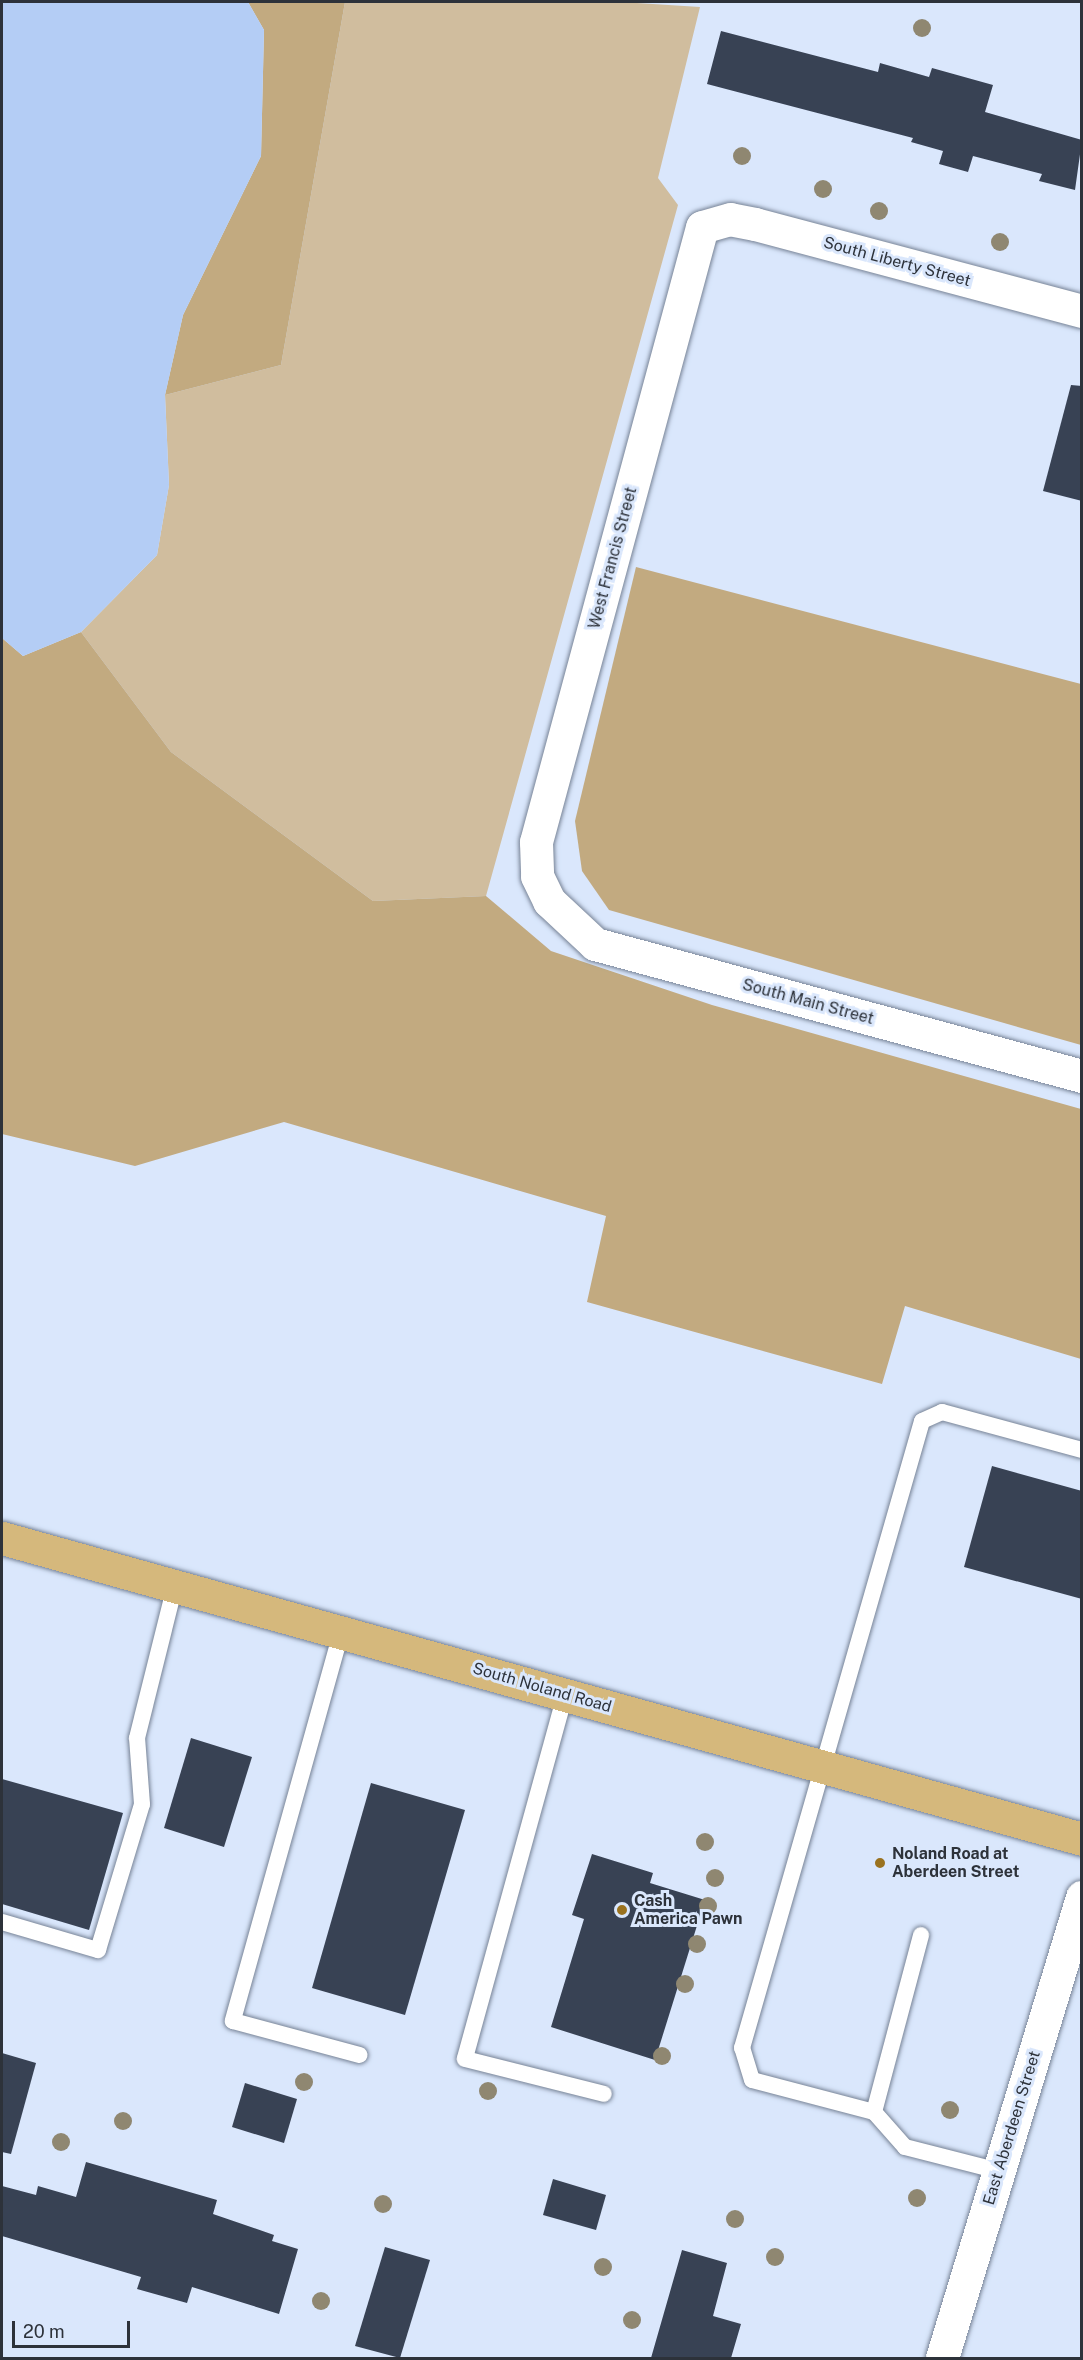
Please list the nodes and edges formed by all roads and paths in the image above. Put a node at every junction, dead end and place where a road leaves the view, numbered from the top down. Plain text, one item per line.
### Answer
1 (712, 221) joint
2 (1082, 311) edge
3 (549, 901) joint
4 (1082, 1076) edge
5 (1082, 1450) edge
6 (2, 1538) edge
7 (175, 1586) junction
8 (341, 1633) junction
9 (565, 1695) junction
10 (823, 1767) junction
11 (1082, 1839) edge
12 (1082, 1897) edge
13 (2, 1922) edge
14 (921, 1935) dead end
15 (360, 2055) dead end
16 (604, 2094) dead end
17 (874, 2112) junction
18 (999, 2170) junction
19 (942, 2358) edge

1 - 2 street, South Liberty Street
1 - 3 street, West Francis Street
3 - 4 street, South Main Street
5 - 10 lane
6 - 7 main road, South Noland Road
7 - 8 main road, South Noland Road
7 - 13 lane
8 - 9 main road, South Noland Road
8 - 15 lane
9 - 10 main road, South Noland Road
9 - 16 lane
10 - 11 main road, South Noland Road
10 - 17 lane
12 - 18 street, East Aberdeen Street
14 - 17 lane
17 - 18 lane
18 - 19 street, East Aberdeen Street

